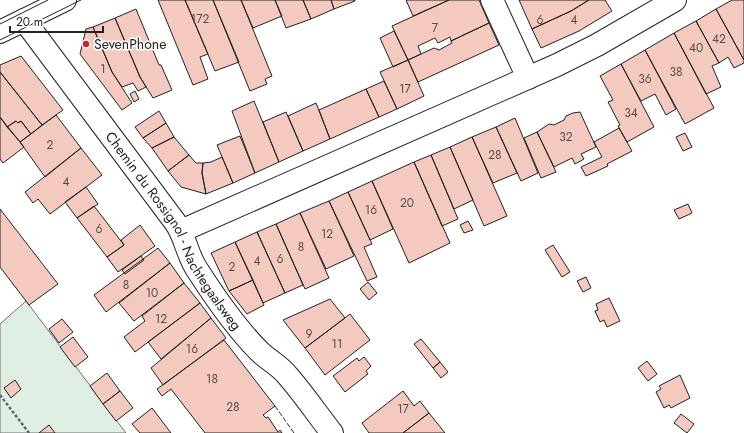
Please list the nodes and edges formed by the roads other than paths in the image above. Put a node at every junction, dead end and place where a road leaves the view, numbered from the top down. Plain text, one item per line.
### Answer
1 (65, 0) edge
2 (492, 0) edge
3 (675, 0) edge
4 (24, 20) junction
5 (0, 32) edge
6 (528, 78) junction
7 (181, 231) junction
8 (332, 433) edge

1 - 4 street
2 - 6 street
3 - 6 street
4 - 5 street
4 - 7 street, Chemin du Rossignol - Nachtegaalsweg
6 - 7 street
7 - 8 street, Chemin du Rossignol - Nachtegaalsweg

